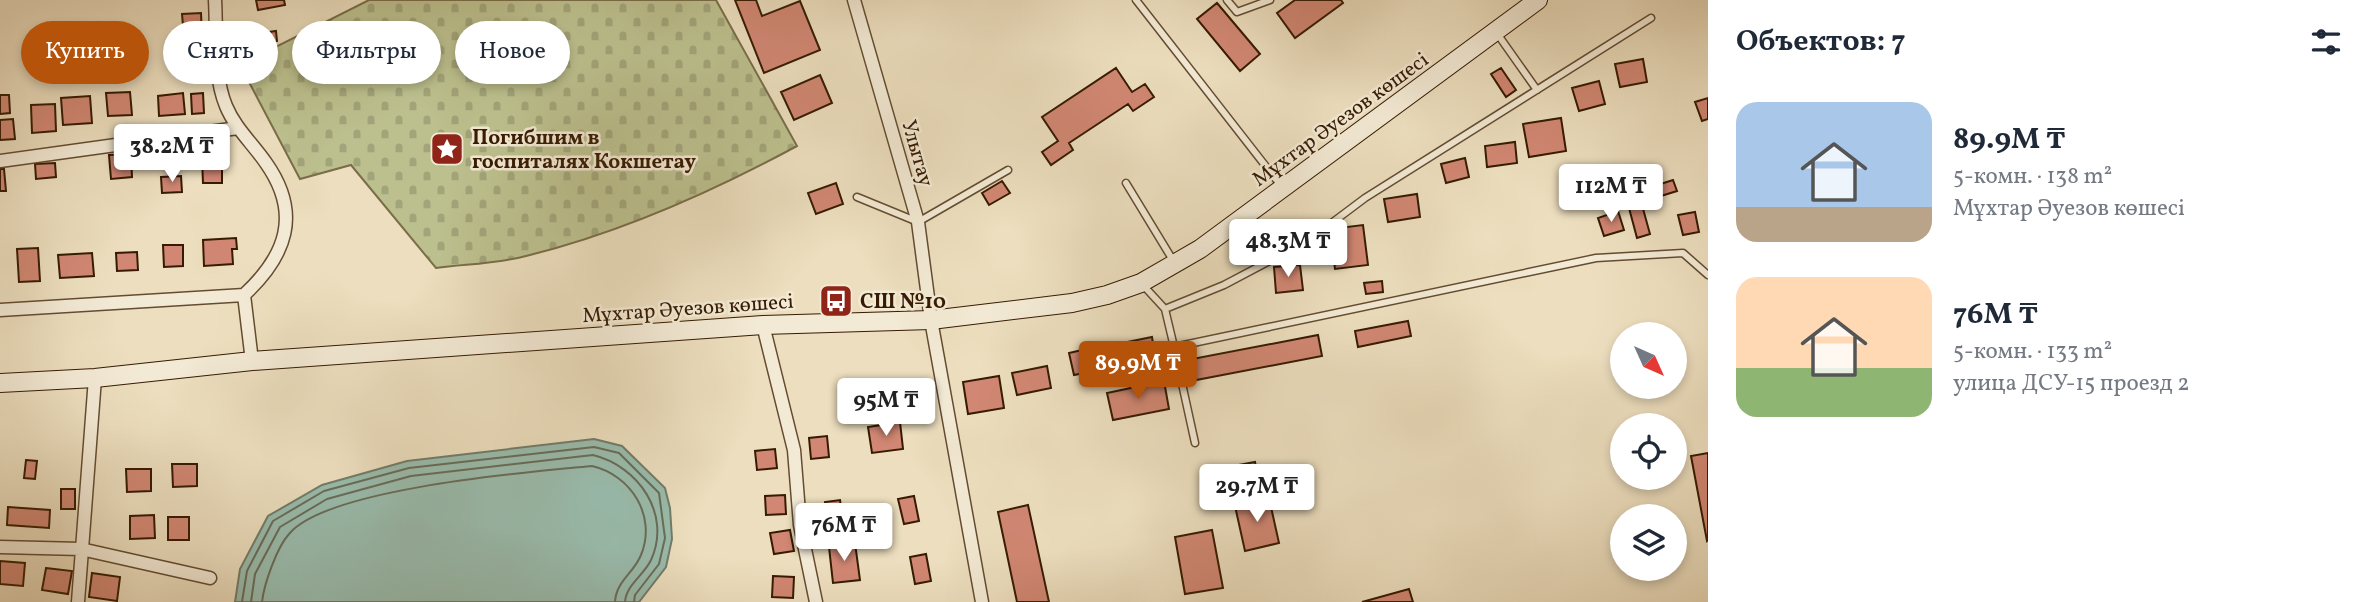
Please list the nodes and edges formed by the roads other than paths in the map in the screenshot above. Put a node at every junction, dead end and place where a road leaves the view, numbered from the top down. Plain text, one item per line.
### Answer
1 (215, 0) edge
2 (854, 0) edge
3 (1136, 0) edge
4 (1227, 0) edge
5 (1270, 0) edge
6 (1538, 0) edge
7 (1651, 18) dead end
8 (1496, 32) junction
9 (1537, 90) junction
10 (238, 128) junction
11 (0, 161) edge
12 (1009, 170) dead end
13 (1126, 183) dead end
14 (1283, 188) junction
15 (857, 197) dead end
16 (918, 222) junction
17 (1175, 264) junction
18 (1708, 275) edge
19 (1141, 283) junction
20 (244, 295) junction
21 (1164, 309) junction
22 (0, 310) edge
23 (931, 320) junction
24 (763, 325) junction
25 (1174, 347) junction
26 (252, 361) junction
27 (95, 378) junction
28 (0, 383) edge
29 (1195, 443) dead end
30 (0, 547) edge
31 (84, 549) junction
32 (210, 578) dead end
33 (78, 602) edge
34 (816, 602) edge
35 (982, 602) edge

1 - 10 street
2 - 16 street, Улытау
3 - 14 lane
4 - 5 lane
6 - 8 main road, Мұхтар Әуезов көшесі
7 - 9 lane
8 - 9 lane
8 - 14 main road, Мұхтар Әуезов көшесі
9 - 21 lane
10 - 11 street
10 - 20 street
12 - 16 lane
13 - 17 lane
14 - 17 main road, Мұхтар Әуезов көшесі
15 - 16 lane
16 - 23 street, Улытау
17 - 19 main road, Мұхтар Әуезов көшесі
18 - 25 lane
19 - 21 lane
19 - 23 main road, Мұхтар Әуезов көшесі
20 - 22 street
20 - 26 street
21 - 25 lane
23 - 24 main road, Мұхтар Әуезов көшесі
23 - 35 street, Улытау
24 - 26 main road, Мұхтар Әуезов көшесі
24 - 34 street
25 - 29 lane
26 - 27 main road, Мұхтар Әуезов көшесі
27 - 28 main road, Мұхтар Әуезов көшесі
27 - 31 street
30 - 31 street
31 - 32 street
31 - 33 street

